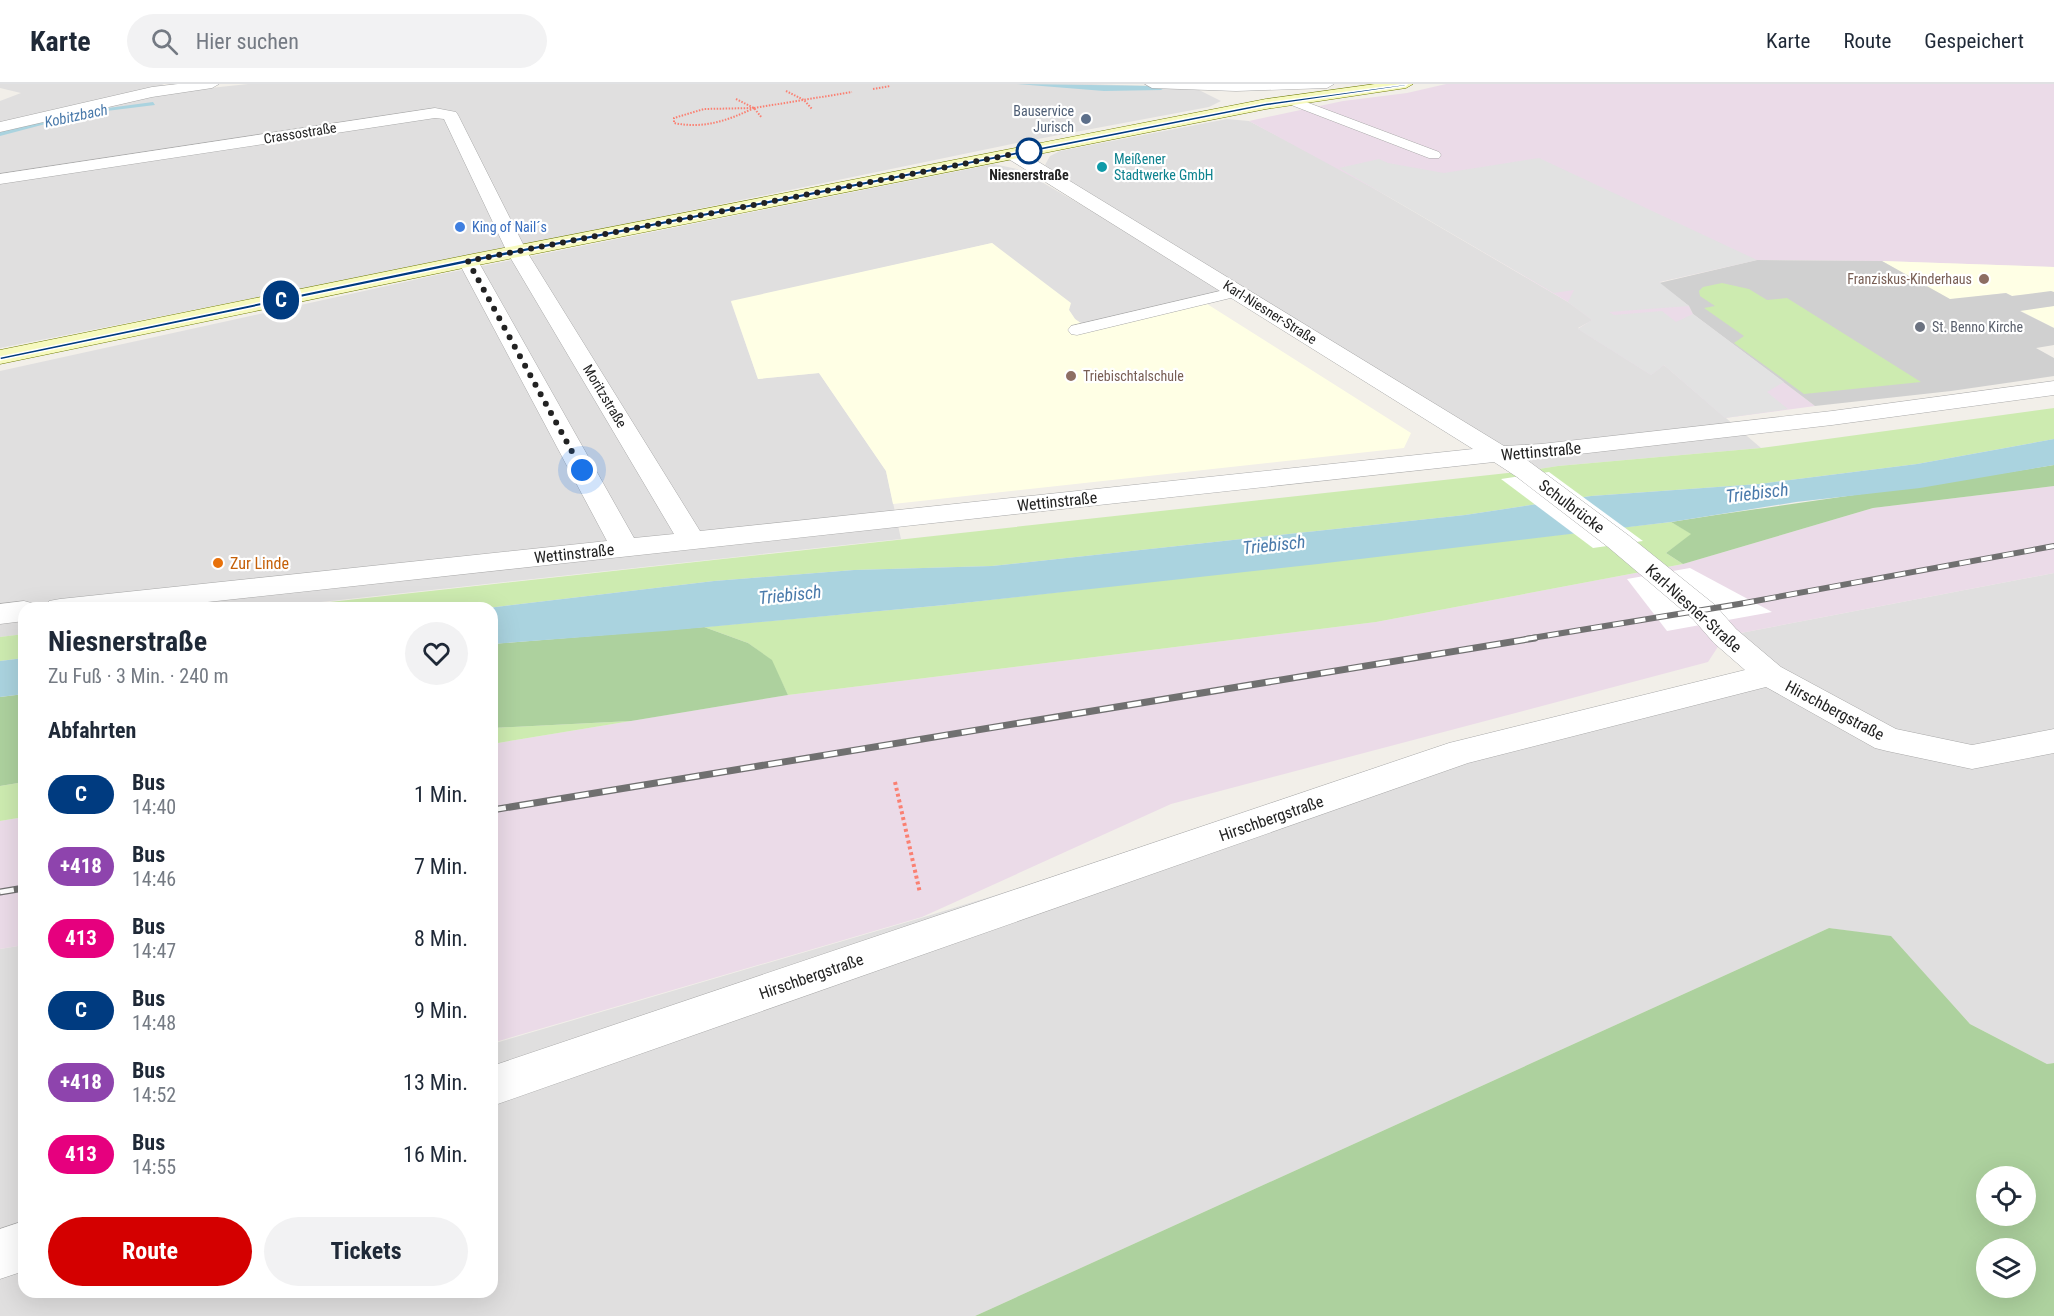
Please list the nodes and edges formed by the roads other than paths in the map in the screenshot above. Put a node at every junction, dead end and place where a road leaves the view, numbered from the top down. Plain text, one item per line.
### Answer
1 (170, 84) edge
2 (212, 84) edge
3 (1152, 84) edge
4 (1406, 84) edge
5 (1321, 85) edge
6 (1212, 86) junction
7 (152, 93) junction
8 (1290, 100) junction
9 (1251, 107) junction
10 (0, 127) edge
11 (1013, 154) junction
12 (1434, 155) dead end
13 (0, 178) edge
14 (517, 252) junction
15 (468, 261) junction
16 (1237, 292) junction
17 (1077, 330) dead end
18 (0, 357) edge
19 (2054, 388) edge
20 (1499, 454) junction
21 (1526, 471) joint
22 (692, 540) junction
23 (1618, 541) joint
24 (625, 547) junction
25 (116, 602) edge
26 (18, 612) edge
27 (0, 614) edge
28 (1770, 675) junction
29 (2054, 741) edge
30 (498, 1084) edge
31 (18, 1248) edge
32 (0, 1254) edge

1 - 7 street
2 - 7 street
3 - 6 street
4 - 8 main road
5 - 6 street
6 - 9 street
7 - 10 street
8 - 9 main road
8 - 12 lane
9 - 11 main road
11 - 14 main road
11 - 16 street, Karl-Niesner-Straße
13 - 14 street, Crassostraße
14 - 15 main road
14 - 22 street, Moritzstraße
15 - 18 main road
15 - 24 street
16 - 17 lane
16 - 20 street, Karl-Niesner-Straße
19 - 20 street, Wettinstraße
20 - 21 street, Karl-Niesner-Straße
20 - 22 street, Wettinstraße
21 - 23 street, Schulbrücke
22 - 24 street, Wettinstraße
23 - 28 street, Karl-Niesner-Straße
24 - 25 street, Wettinstraße
26 - 27 street
28 - 29 street, Hirschbergstraße
28 - 30 street, Hirschbergstraße
31 - 32 street

